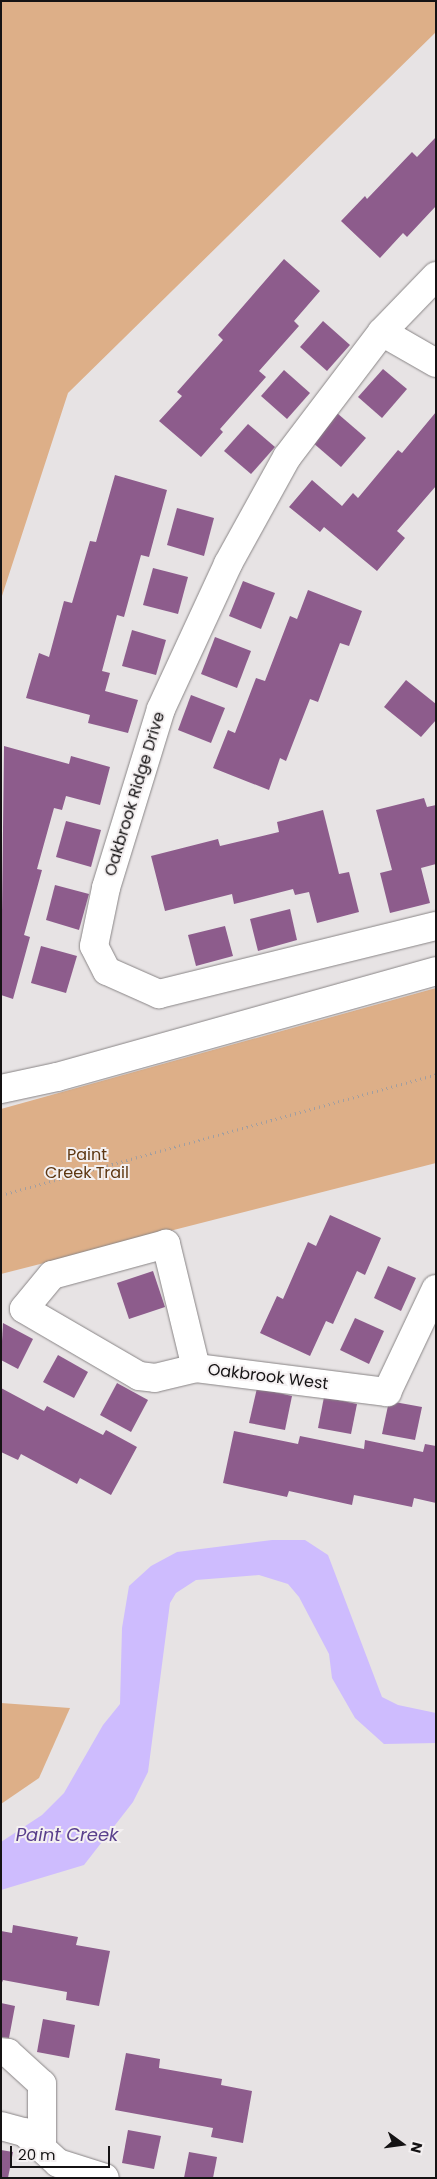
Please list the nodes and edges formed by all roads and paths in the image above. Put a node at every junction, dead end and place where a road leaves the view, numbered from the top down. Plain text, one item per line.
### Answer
1 (436, 276) edge
2 (382, 332) junction
3 (436, 363) edge
4 (436, 926) edge
5 (436, 971) edge
6 (436, 1074) edge
7 (1, 1088) edge
8 (1, 1195) edge
9 (436, 1289) edge
10 (196, 1368) junction
11 (1, 2052) edge
12 (1, 2126) edge
13 (42, 2148) junction
14 (105, 2178) edge

1 - 2 street, Oakbrook Ridge Drive
2 - 3 street
2 - 4 street, Oakbrook Ridge Drive
5 - 7 street
6 - 8 path
9 - 10 street, Oakbrook West
10 - 10 street, Oakbrook West
11 - 13 street
12 - 13 street
13 - 14 street

